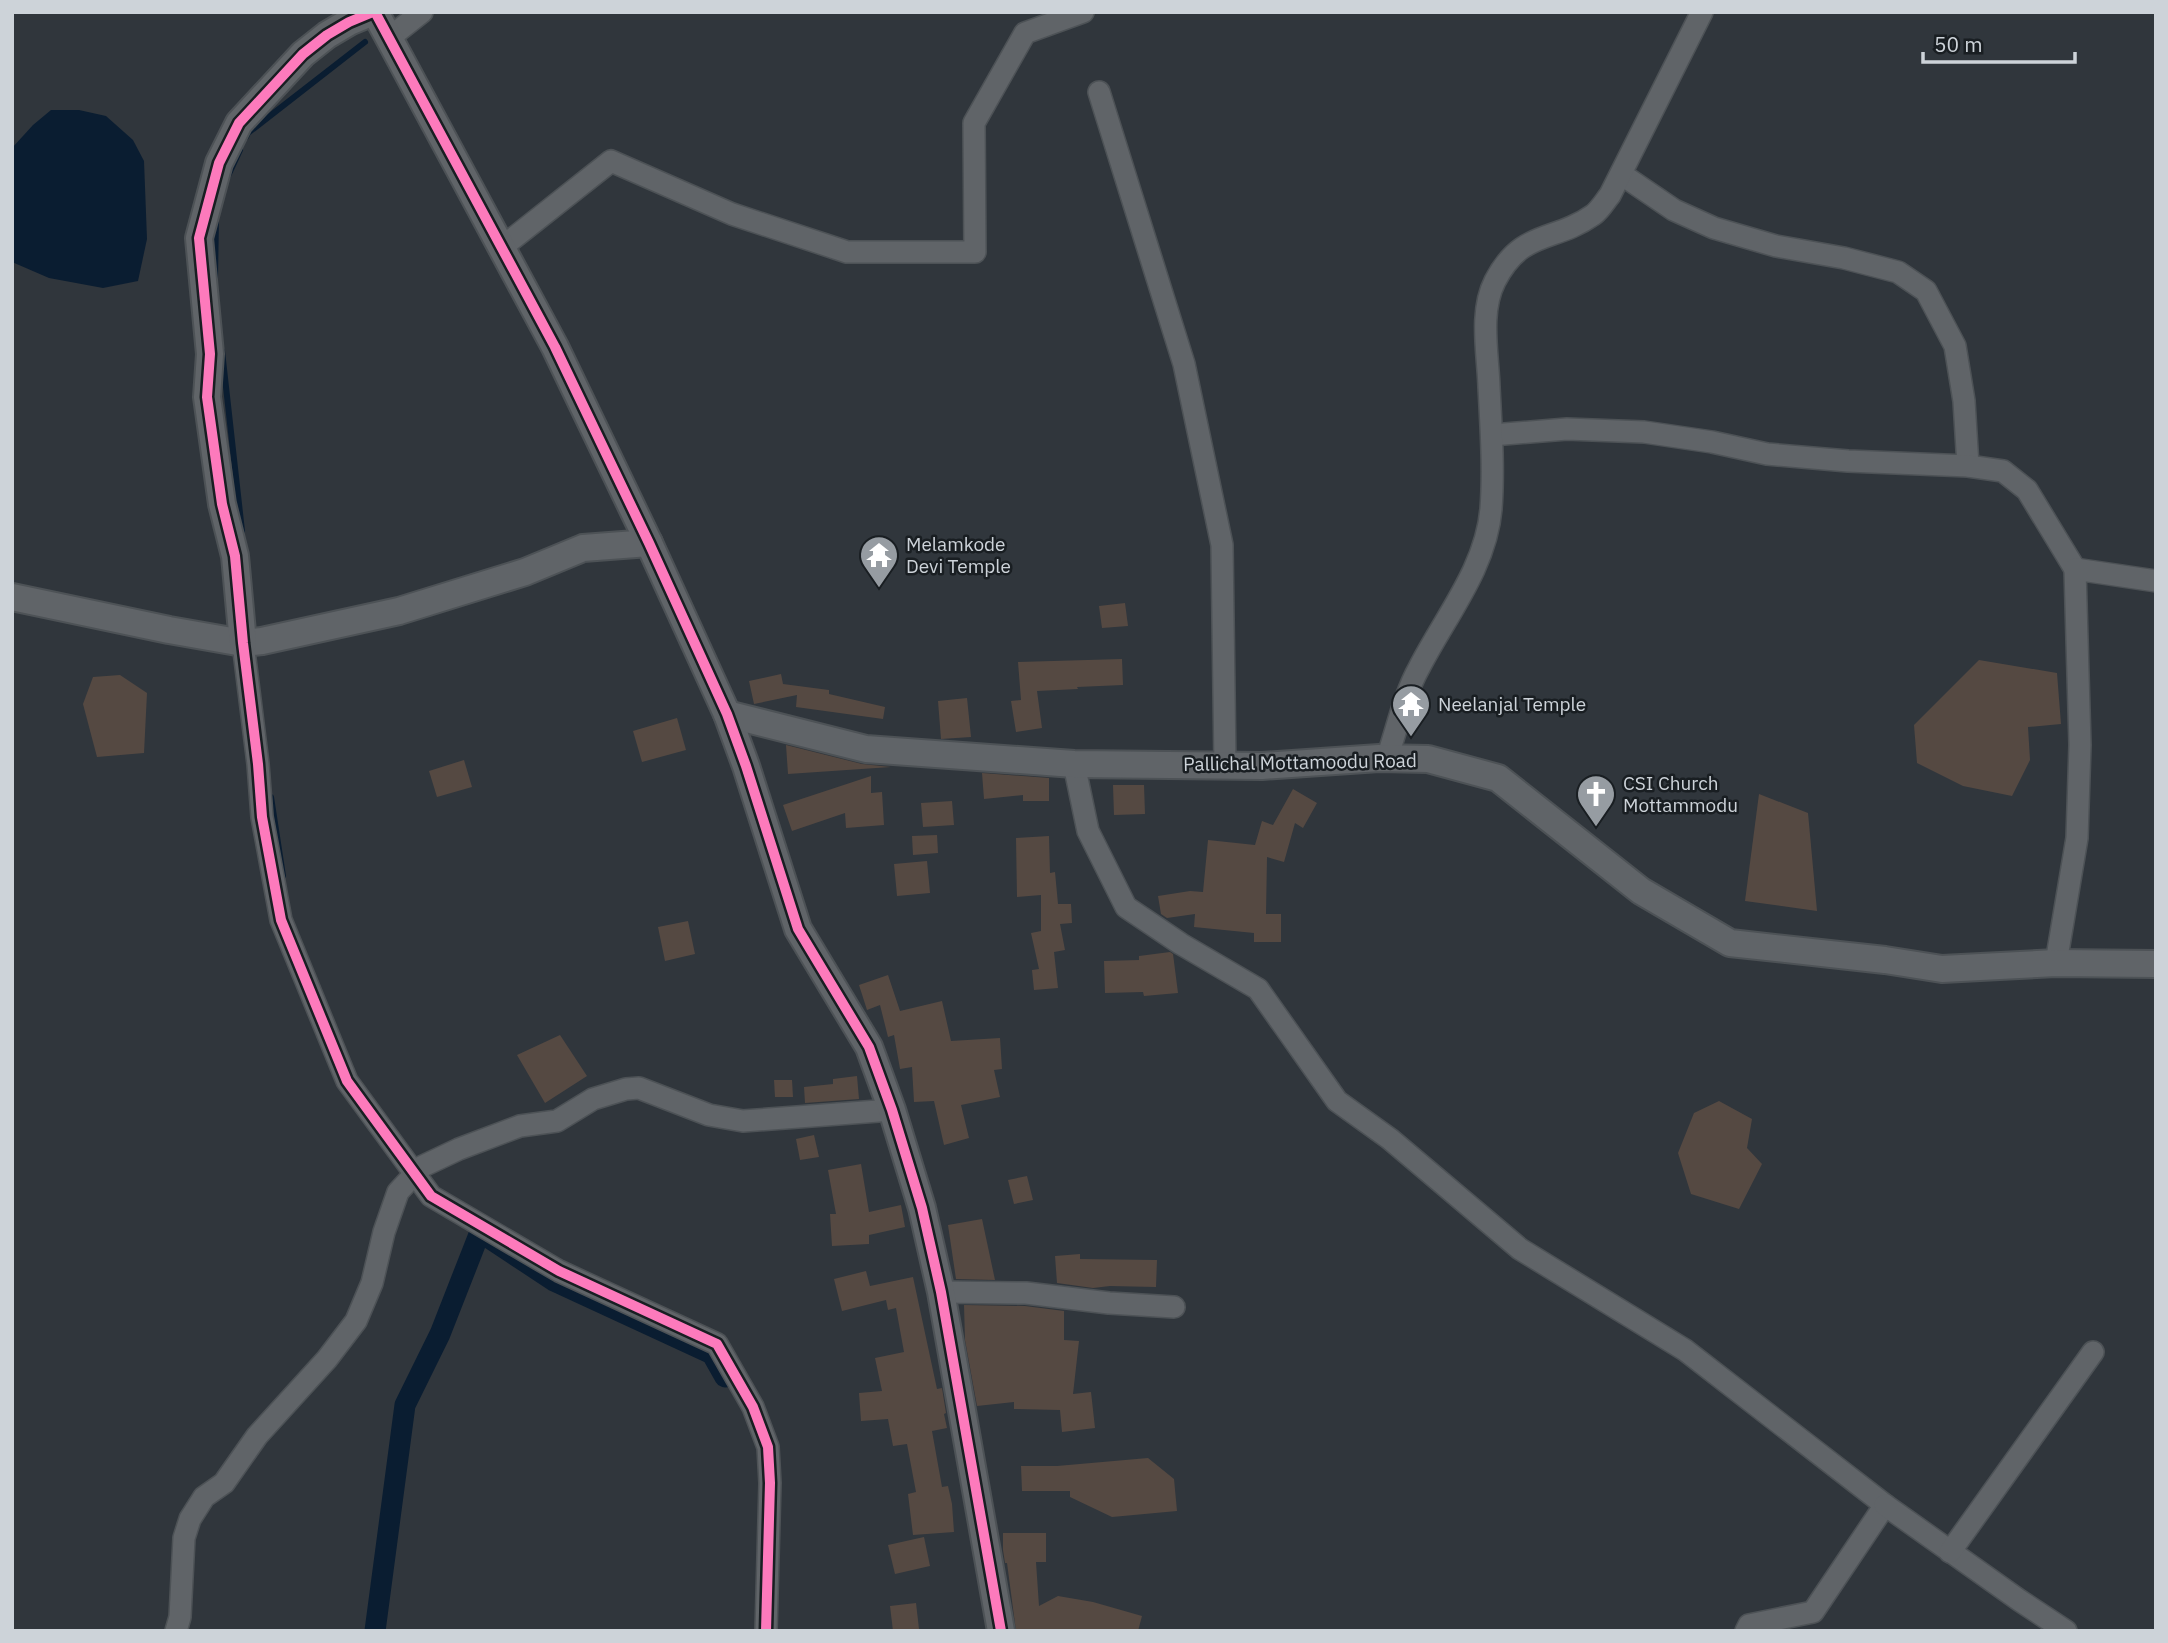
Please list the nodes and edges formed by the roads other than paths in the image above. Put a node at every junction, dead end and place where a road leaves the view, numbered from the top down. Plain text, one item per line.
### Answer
1 (374, 12) edge
2 (422, 12) edge
3 (1083, 12) edge
4 (1702, 12) edge
5 (389, 38) junction
6 (1099, 92) dead end
7 (1621, 174) junction
8 (501, 248) junction
9 (1492, 435) junction
10 (1968, 466) junction
11 (649, 543) junction
12 (2075, 569) junction
13 (2156, 581) edge
14 (12, 597) edge
15 (243, 643) junction
16 (727, 714) junction
17 (1387, 758) junction
18 (1073, 764) junction
19 (1225, 766) junction
20 (2056, 963) junction
21 (2156, 964) edge
22 (892, 1110) junction
23 (414, 1175) junction
24 (941, 1292) junction
25 (1174, 1307) dead end
26 (2093, 1352) dead end
27 (1885, 1505) junction
28 (1950, 1552) junction
29 (176, 1631) edge
30 (766, 1631) edge
31 (1001, 1631) edge
32 (1746, 1631) edge
33 (2066, 1631) edge

1 - 5 street
1 - 15 street
2 - 5 street
3 - 8 street
4 - 7 street
5 - 8 street
6 - 19 street
7 - 9 street
7 - 10 street
8 - 11 street
9 - 10 street
9 - 17 street
10 - 12 street
11 - 15 street
11 - 16 street
12 - 13 street
12 - 20 street
14 - 15 street
15 - 23 street
16 - 18 street, Pallichal Mottamoodu Road
16 - 22 street
17 - 19 street, Pallichal Mottamoodu Road
17 - 20 street, Pallichal Mottamoodu Road
18 - 19 street, Pallichal Mottamoodu Road
18 - 27 street
20 - 21 street, Pallichal Mottamoodu Road
22 - 23 street
22 - 24 street
23 - 29 street
23 - 30 street
24 - 25 street
24 - 31 street
26 - 28 street
27 - 28 street
27 - 32 street
28 - 33 street

